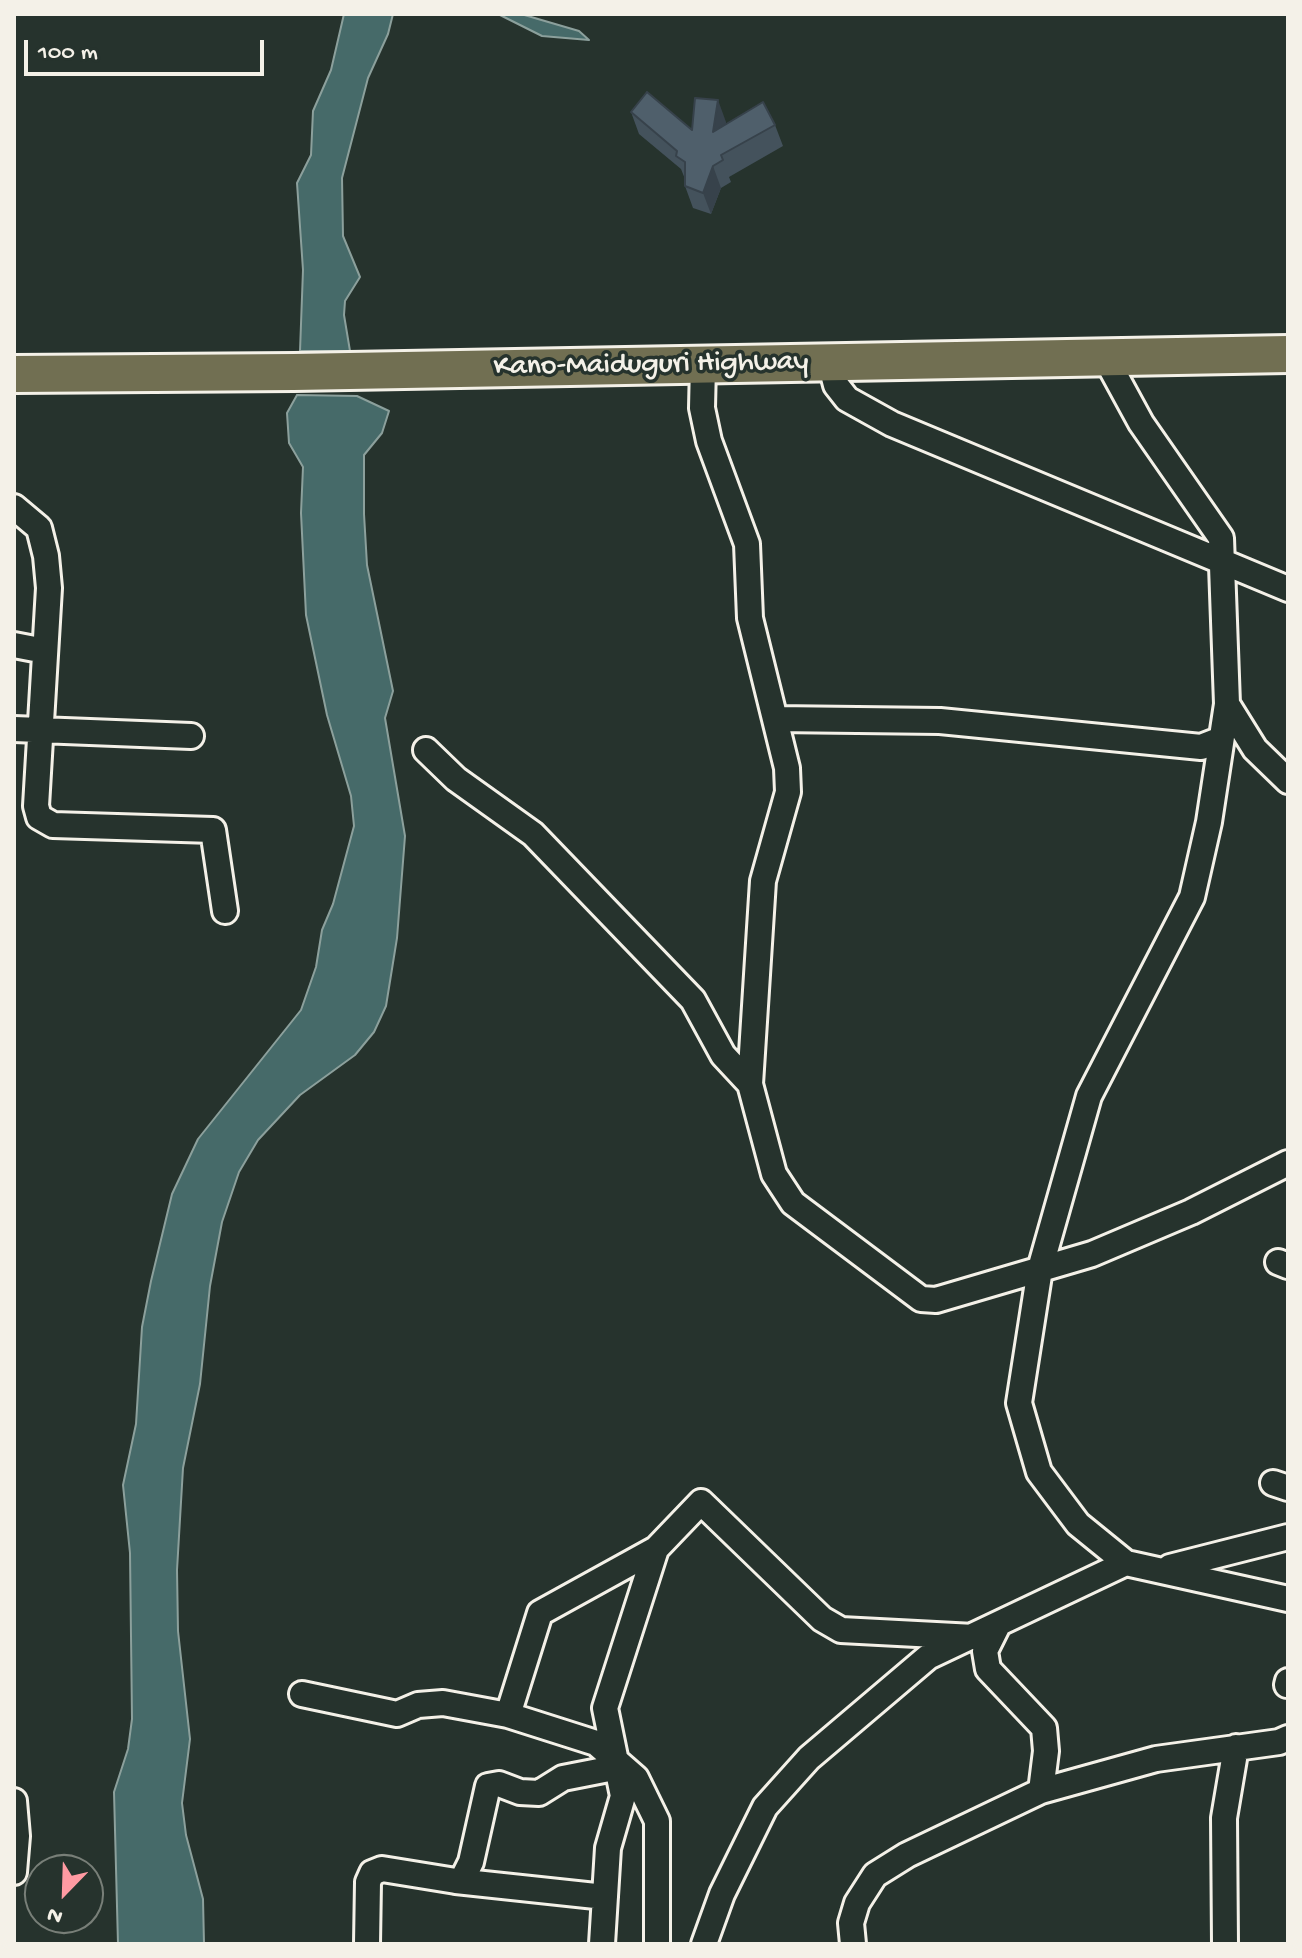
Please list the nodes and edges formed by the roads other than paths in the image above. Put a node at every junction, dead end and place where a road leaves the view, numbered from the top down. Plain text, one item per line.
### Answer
1 (1288, 354) edge
2 (1105, 357) junction
3 (830, 362) junction
4 (703, 365) junction
5 (14, 374) edge
6 (14, 507) edge
7 (1224, 564) junction
8 (1288, 589) edge
9 (14, 645) edge
10 (45, 651) junction
11 (1227, 704) junction
12 (775, 719) junction
13 (14, 729) edge
14 (40, 733) junction
15 (191, 736) dead end
16 (1219, 740) junction
17 (426, 750) dead end
18 (1286, 778) edge
19 (14, 811) edge
20 (39, 817) junction
21 (225, 911) dead end
22 (750, 1084) junction
23 (1288, 1163) edge
24 (1040, 1269) junction
25 (1288, 1537) edge
26 (656, 1549) junction
27 (1126, 1563) junction
28 (1164, 1568) junction
29 (1288, 1599) edge
30 (997, 1627) junction
31 (974, 1637) junction
32 (302, 1694) dead end
33 (508, 1715) junction
34 (1288, 1738) edge
35 (1236, 1747) junction
36 (619, 1765) junction
37 (1041, 1791) junction
38 (14, 1801) edge
39 (14, 1872) edge
40 (456, 1881) junction
41 (605, 1897) junction
42 (367, 1944) edge
43 (602, 1944) edge
44 (657, 1944) edge
45 (704, 1944) edge
46 (853, 1944) edge
47 (1225, 1944) edge

1 - 2 highway, Kano-Maiduguri Highway
2 - 3 highway, Kano-Maiduguri Highway
2 - 7 street
3 - 4 highway, Kano-Maiduguri Highway
3 - 7 street
4 - 5 highway, Kano-Maiduguri Highway
4 - 12 street
6 - 10 street
7 - 8 street
7 - 11 street
9 - 10 street
10 - 14 street
11 - 16 street
11 - 18 street
12 - 16 street
12 - 22 street
13 - 14 street
14 - 15 street
14 - 20 street
16 - 24 street
17 - 22 street
19 - 20 street
20 - 21 street
22 - 24 street
23 - 24 street
24 - 27 street
25 - 28 street
26 - 31 street
26 - 33 street
26 - 36 street
27 - 28 street
27 - 30 street
28 - 29 street
30 - 31 street
30 - 37 street
31 - 45 street
32 - 33 street
33 - 36 street
34 - 35 street
35 - 37 street
35 - 47 street
36 - 40 street
36 - 41 street
36 - 44 street
37 - 46 street
38 - 39 street
40 - 41 street
40 - 42 street
41 - 43 street

